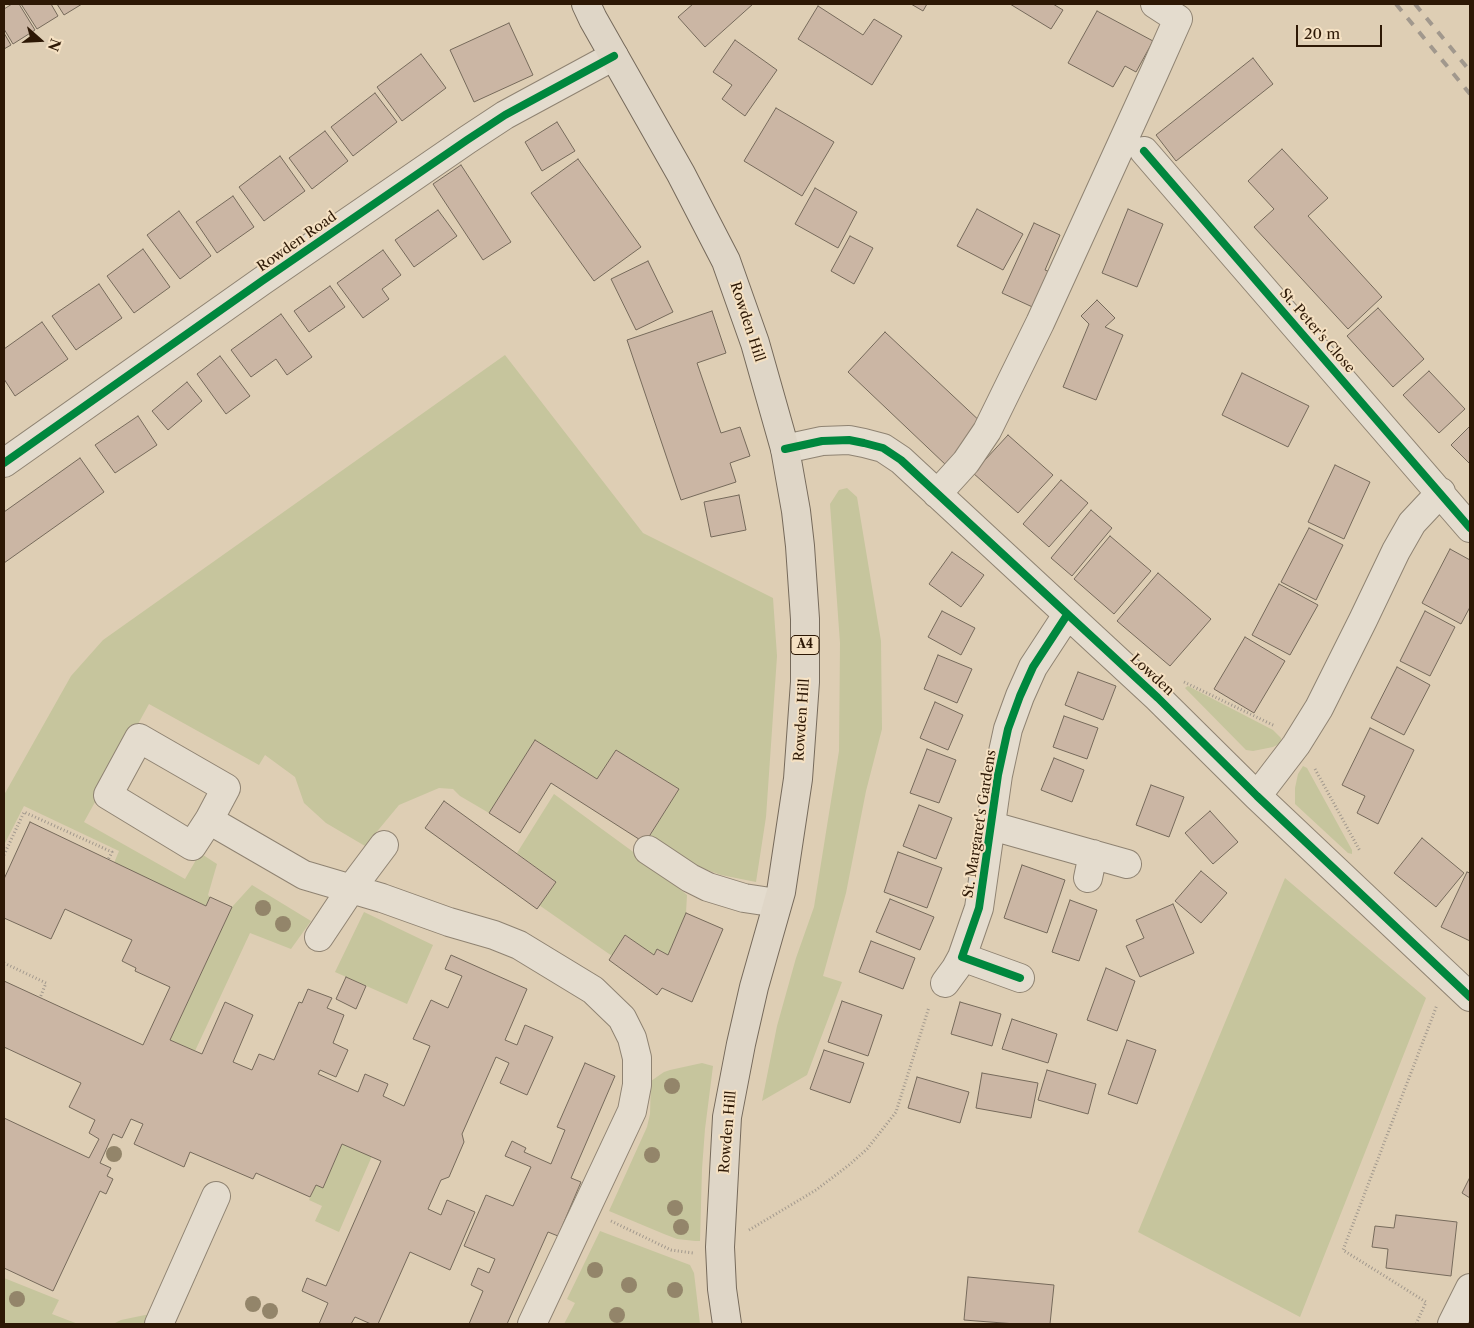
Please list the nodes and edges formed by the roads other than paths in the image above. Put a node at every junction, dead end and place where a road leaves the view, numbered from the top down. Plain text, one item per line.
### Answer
1 (586, 4) edge
2 (1155, 4) edge
3 (614, 56) junction
4 (1144, 151) dead end
5 (784, 449) junction
6 (4, 463) edge
7 (1440, 492) junction
8 (937, 494) junction
9 (1470, 528) edge
10 (1067, 614) junction
11 (1257, 796) junction
12 (209, 820) dead end
13 (992, 826) junction
14 (384, 845) dead end
15 (648, 850) dead end
16 (1127, 864) dead end
17 (351, 889) junction
18 (777, 903) junction
19 (319, 937) dead end
20 (962, 957) junction
21 (1020, 978) dead end
22 (938, 992) road end
23 (1470, 997) edge
24 (216, 1196) dead end
25 (1470, 1288) edge
26 (159, 1324) edge
27 (532, 1324) edge
28 (727, 1324) edge
29 (1452, 1324) edge

1 - 3 main road, Rowden Hill / A4
2 - 8 street
3 - 5 main road, Rowden Hill / A4
3 - 6 street, Rowden Road
4 - 7 street, St. Peter's Close
5 - 8 street, Lowden
5 - 18 main road, Rowden Hill / A4
7 - 9 street, St. Peter's Close
7 - 11 street
8 - 10 street, Lowden
10 - 11 street, Lowden
10 - 13 street, St. Margaret's Gardens
11 - 23 street, Lowden
12 - 17 street
13 - 16 street
13 - 20 street, St. Margaret's Gardens
14 - 17 street
15 - 18 street
17 - 19 street
17 - 27 street
18 - 28 main road, Rowden Hill / A4
20 - 21 street
20 - 22 street, St. Margaret's Gardens
24 - 26 street
25 - 29 street

